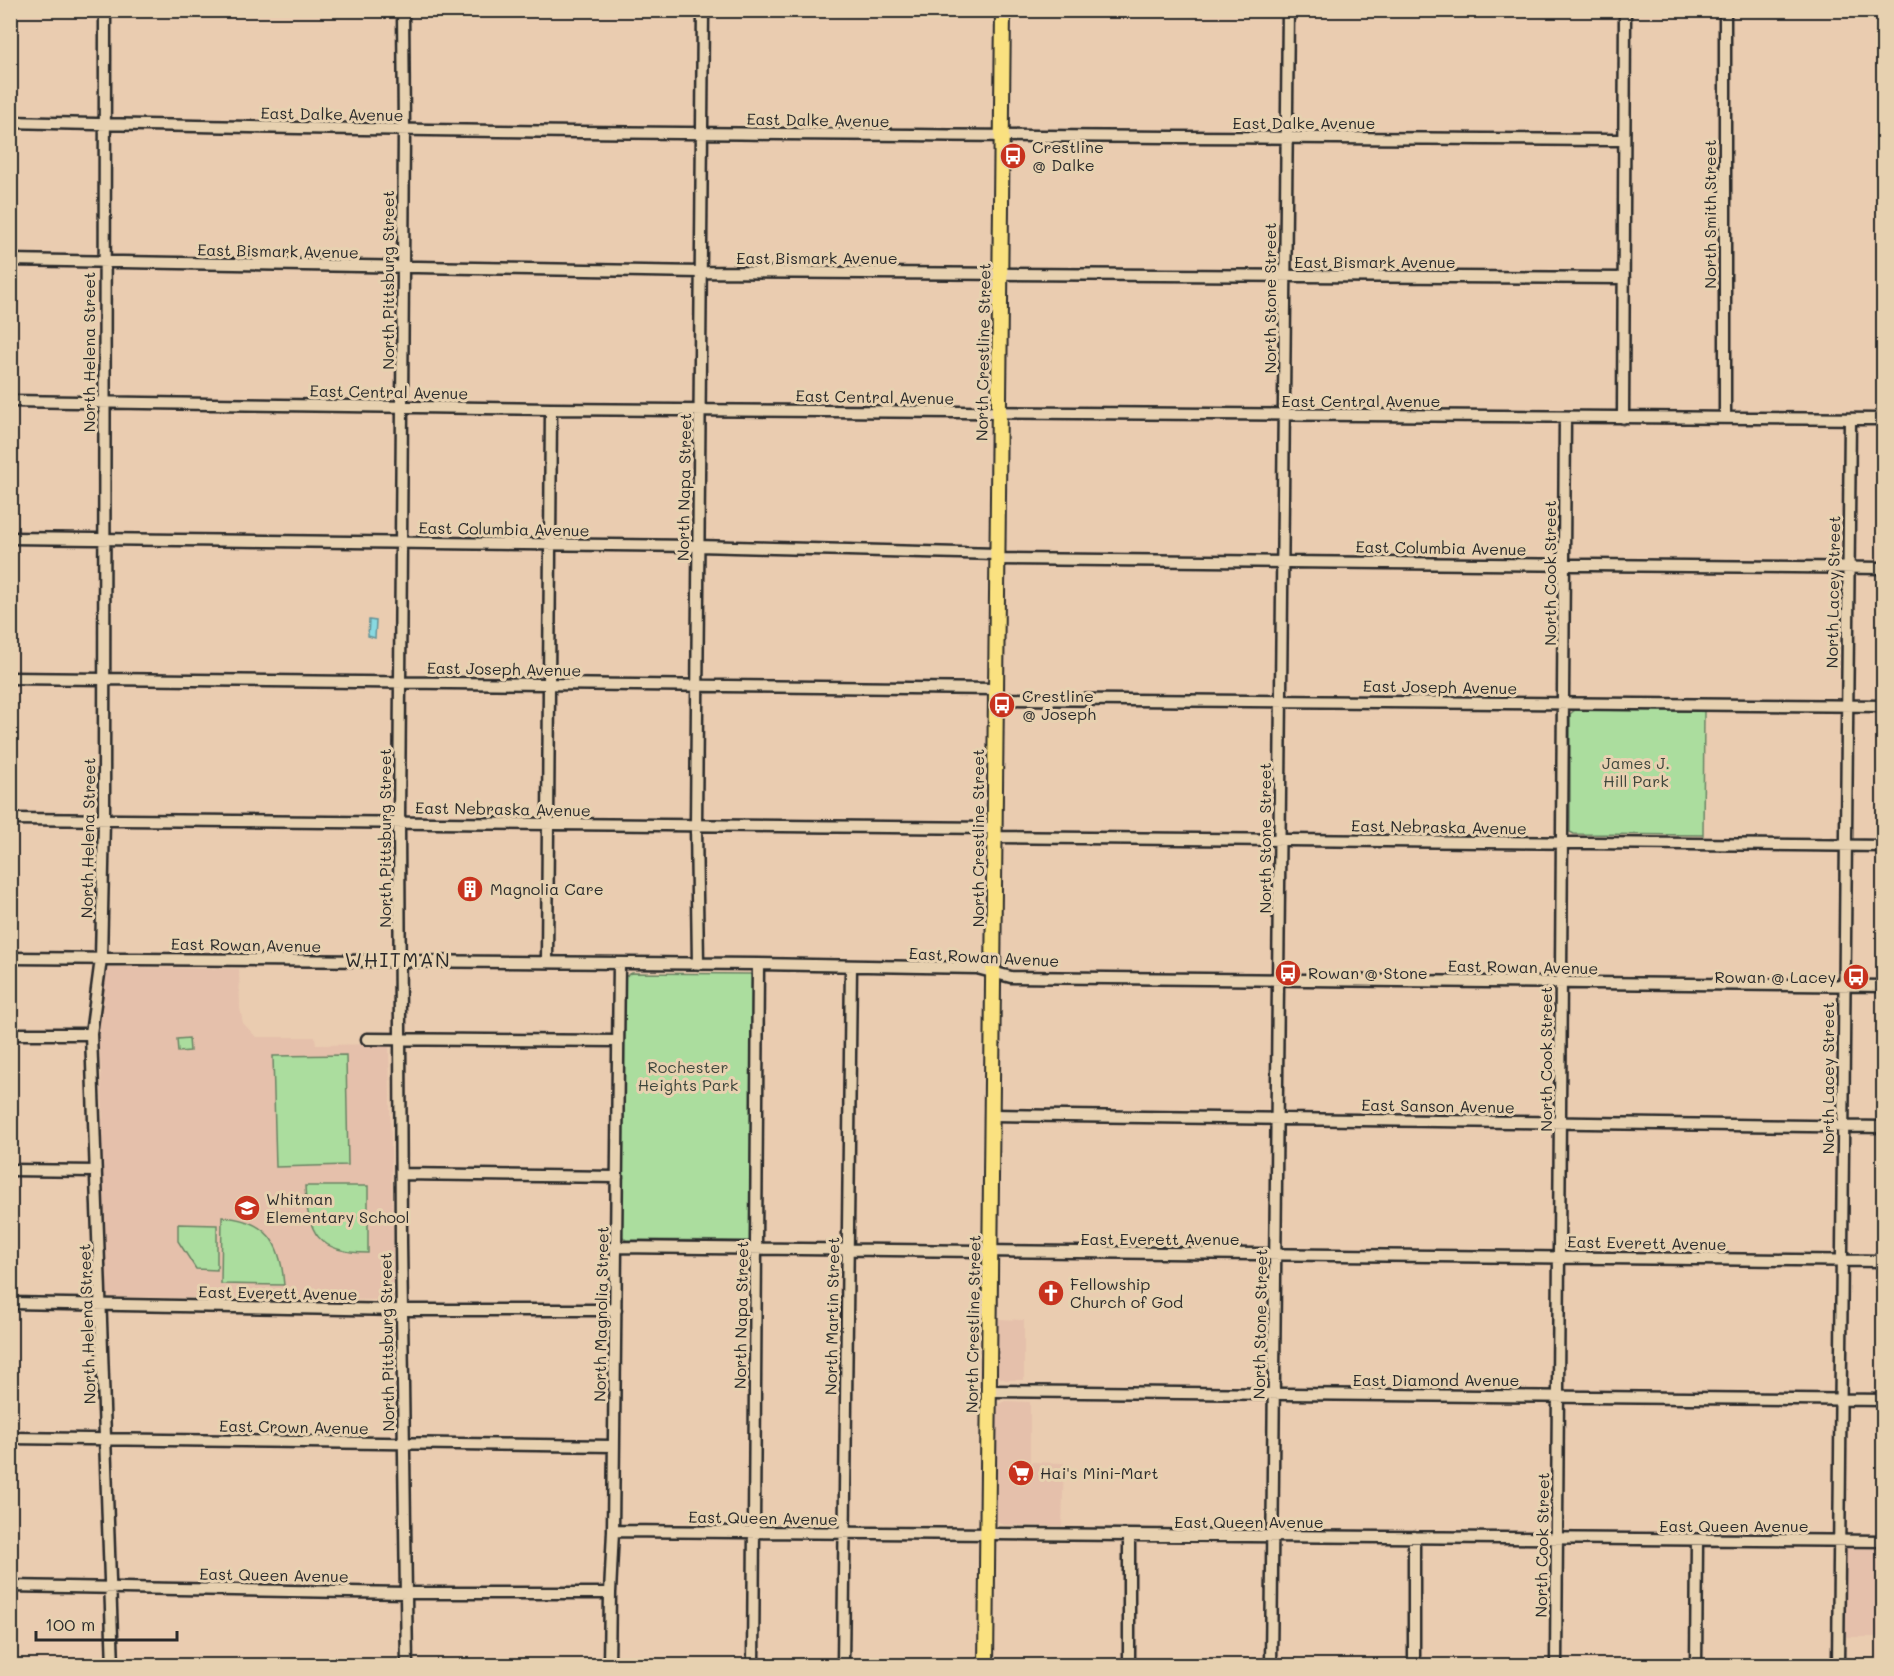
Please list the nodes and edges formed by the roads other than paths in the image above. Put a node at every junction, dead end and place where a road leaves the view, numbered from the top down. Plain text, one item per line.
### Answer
1 (105, 10) edge
2 (403, 10) edge
3 (703, 10) edge
4 (1003, 10) edge
5 (1288, 10) edge
6 (1625, 10) edge
7 (1725, 10) edge
8 (10, 122) edge
9 (105, 124) junction
10 (404, 130) junction
11 (703, 134) junction
12 (1001, 136) junction
13 (1286, 138) junction
14 (1624, 140) junction
15 (10, 260) edge
16 (105, 262) junction
17 (403, 268) junction
18 (701, 272) junction
19 (1000, 274) junction
20 (1285, 276) junction
21 (1624, 278) junction
22 (10, 401) edge
23 (104, 403) junction
24 (402, 408) junction
25 (551, 410) junction
26 (700, 410) junction
27 (999, 414) junction
28 (1284, 416) junction
29 (1565, 417) junction
30 (1623, 418) junction
31 (1725, 418) junction
32 (1850, 419) junction
33 (1884, 419) edge
34 (10, 538) edge
35 (103, 539) junction
36 (400, 543) junction
37 (549, 545) junction
38 (698, 546) junction
39 (997, 556) junction
40 (1283, 562) junction
41 (1566, 565) junction
42 (1848, 568) junction
43 (1884, 568) edge
44 (10, 678) edge
45 (104, 680) junction
46 (400, 683) junction
47 (549, 685) junction
48 (697, 687) junction
49 (996, 694) junction
50 (1281, 700) junction
51 (1565, 704) junction
52 (1847, 706) junction
53 (1884, 706) edge
54 (10, 819) edge
55 (104, 820) junction
56 (399, 822) junction
57 (547, 824) junction
58 (696, 826) junction
59 (995, 832) junction
60 (1280, 839) junction
61 (1563, 843) junction
62 (1846, 845) junction
63 (1884, 846) edge
64 (10, 958) edge
65 (101, 959) junction
66 (400, 962) junction
67 (547, 963) junction
68 (619, 963) junction
69 (698, 964) junction
70 (758, 964) junction
71 (851, 966) junction
72 (994, 972) junction
73 (1278, 980) junction
74 (1561, 982) junction
75 (1844, 986) junction
76 (1884, 986) edge
77 (10, 1034) edge
78 (91, 1034) junction
79 (367, 1039) dead end
80 (400, 1039) junction
81 (618, 1041) junction
82 (992, 1115) junction
83 (1277, 1119) junction
84 (1561, 1122) junction
85 (1843, 1127) junction
86 (1884, 1127) edge
87 (10, 1170) edge
88 (96, 1171) junction
89 (400, 1174) junction
90 (616, 1177) junction
91 (617, 1247) junction
92 (757, 1249) junction
93 (849, 1251) junction
94 (990, 1252) junction
95 (1276, 1254) junction
96 (1559, 1257) junction
97 (1842, 1261) junction
98 (1884, 1261) edge
99 (10, 1304) edge
100 (101, 1304) junction
101 (401, 1310) junction
102 (616, 1310) junction
103 (989, 1391) junction
104 (1274, 1395) junction
105 (1559, 1396) junction
106 (1840, 1400) junction
107 (1884, 1400) edge
108 (10, 1438) edge
109 (105, 1440) junction
110 (403, 1443) junction
111 (614, 1446) junction
112 (614, 1531) junction
113 (754, 1533) junction
114 (844, 1534) junction
115 (987, 1535) junction
116 (1129, 1537) junction
117 (1272, 1537) junction
118 (1414, 1537) junction
119 (1557, 1540) junction
120 (1697, 1541) junction
121 (1838, 1541) junction
122 (1884, 1541) edge
123 (10, 1586) edge
124 (111, 1587) junction
125 (406, 1593) junction
126 (610, 1593) junction
127 (113, 1665) edge
128 (407, 1665) edge
129 (609, 1665) edge
130 (753, 1665) edge
131 (843, 1665) edge
132 (986, 1665) edge
133 (1129, 1665) edge
134 (1271, 1665) edge
135 (1414, 1665) edge
136 (1556, 1665) edge
137 (1696, 1665) edge
138 (1838, 1665) edge

1 - 9 street, North Helena Street
2 - 10 street, North Pittsburg Street
3 - 11 street, North Napa Street
4 - 12 main road, North Crestline Street
5 - 13 street, North Stone Street
6 - 14 street
7 - 31 street, North Smith Street
8 - 9 street, East Dalke Avenue
9 - 10 street, East Dalke Avenue
9 - 16 street, North Helena Street
10 - 11 street, East Dalke Avenue
10 - 17 street, North Pittsburg Street
11 - 12 street, East Dalke Avenue
11 - 18 street, North Napa Street
12 - 13 street, East Dalke Avenue
12 - 19 main road, North Crestline Street
13 - 14 street, East Dalke Avenue
13 - 20 street, North Stone Street
14 - 21 street
15 - 16 street, East Bismark Avenue
16 - 17 street, East Bismark Avenue
16 - 23 street, North Helena Street
17 - 18 street, East Bismark Avenue
17 - 24 street, North Pittsburg Street
18 - 19 street, East Bismark Avenue
18 - 26 street, North Napa Street
19 - 20 street, East Bismark Avenue
19 - 27 main road, North Crestline Street
20 - 21 street, East Bismark Avenue
20 - 28 street, North Stone Street
21 - 30 street
22 - 23 street, East Central Avenue
23 - 24 street, East Central Avenue
23 - 35 street, North Helena Street
24 - 25 street, East Central Avenue
24 - 36 street, North Pittsburg Street
25 - 26 street, East Central Avenue
25 - 37 street
26 - 27 street, East Central Avenue
26 - 38 street, North Napa Street
27 - 28 street, East Central Avenue
27 - 39 main road, North Crestline Street
28 - 29 street, East Central Avenue
28 - 40 street, North Stone Street
29 - 30 street, East Central Avenue
29 - 41 street, North Cook Street
30 - 31 street, East Central Avenue
31 - 32 street, East Central Avenue
32 - 33 street, East Central Avenue
32 - 42 street, North Lacey Street
34 - 35 street, East Columbia Avenue
35 - 36 street, East Columbia Avenue
35 - 45 street, North Helena Street
36 - 37 street, East Columbia Avenue
36 - 46 street, North Pittsburg Street
37 - 38 street, East Columbia Avenue
37 - 47 street
38 - 39 street, East Columbia Avenue
38 - 48 street, North Napa Street
39 - 40 street, East Columbia Avenue
39 - 49 main road, North Crestline Street
40 - 41 street, East Columbia Avenue
40 - 50 street, North Stone Street
41 - 42 street, East Columbia Avenue
41 - 51 street, North Cook Street
42 - 43 street, East Columbia Avenue
42 - 52 street, North Lacey Street
44 - 45 street, East Joseph Avenue
45 - 46 street, East Joseph Avenue
45 - 55 street, North Helena Street
46 - 47 street, East Joseph Avenue
46 - 56 street, North Pittsburg Street
47 - 48 street, East Joseph Avenue
47 - 57 street
48 - 49 street, East Joseph Avenue
48 - 58 street, North Napa Street
49 - 50 street, East Joseph Avenue
49 - 59 main road, North Crestline Street
50 - 51 street, East Joseph Avenue
50 - 60 street, North Stone Street
51 - 52 street, East Joseph Avenue
51 - 61 street, North Cook Street
52 - 53 street, East Joseph Avenue
52 - 62 street, North Lacey Street
54 - 55 street, East Nebraska Avenue
55 - 56 street, East Nebraska Avenue
55 - 65 street, North Helena Street
56 - 57 street, East Nebraska Avenue
56 - 66 street, North Pittsburg Street
57 - 58 street, East Nebraska Avenue
57 - 67 street
58 - 59 street, East Nebraska Avenue
58 - 69 street, North Napa Street
59 - 60 street, East Nebraska Avenue
59 - 72 main road, North Crestline Street
60 - 61 street, East Nebraska Avenue
60 - 73 street, North Stone Street
61 - 62 street, East Nebraska Avenue
61 - 74 street, North Cook Street
62 - 63 street, East Nebraska Avenue
62 - 75 street, North Lacey Street
64 - 65 street, East Rowan Avenue
65 - 66 street, East Rowan Avenue
65 - 78 street, North Helena Street
66 - 67 street, East Rowan Avenue
66 - 80 street, North Pittsburg Street
67 - 68 street, East Rowan Avenue
68 - 69 street, East Rowan Avenue
68 - 81 street, North Magnolia Street
69 - 70 street, East Rowan Avenue
70 - 71 street, East Rowan Avenue
70 - 92 street, North Napa Street
71 - 72 street, East Rowan Avenue
71 - 93 street, North Martin Street
72 - 73 street, East Rowan Avenue
72 - 82 main road, North Crestline Street
73 - 74 street, East Rowan Avenue
73 - 83 street, North Stone Street
74 - 75 street, East Rowan Avenue
74 - 84 street, North Cook Street
75 - 76 street, East Rowan Avenue
75 - 85 street, North Lacey Street
77 - 78 street
78 - 88 street, North Helena Street
79 - 80 street
80 - 81 street
80 - 89 street, North Pittsburg Street
81 - 90 street, North Magnolia Street
82 - 83 street, East Sanson Avenue
82 - 94 main road, North Crestline Street
83 - 84 street, East Sanson Avenue
83 - 95 street, North Stone Street
84 - 85 street, East Sanson Avenue
84 - 96 street, North Cook Street
85 - 86 street, East Sanson Avenue
85 - 97 street, North Lacey Street
87 - 88 street
88 - 100 street, North Helena Street
89 - 90 street
89 - 101 street, North Pittsburg Street
90 - 91 street, North Magnolia Street
91 - 92 street, East Everett Avenue
91 - 102 street, North Magnolia Street
92 - 93 street, East Everett Avenue
92 - 113 street, North Napa Street
93 - 94 street, East Everett Avenue
93 - 114 street, North Martin Street
94 - 95 street, East Everett Avenue
94 - 103 main road, North Crestline Street
95 - 96 street, East Everett Avenue
95 - 104 street, North Stone Street
96 - 97 street, East Everett Avenue
96 - 105 street, North Cook Street
97 - 98 street, East Everett Avenue
97 - 106 street, North Lacey Street
99 - 100 street, East Everett Avenue
100 - 101 street, East Everett Avenue
100 - 109 street, North Helena Street
101 - 102 street, East Everett Avenue
101 - 110 street, North Pittsburg Street
102 - 111 street, North Magnolia Street
103 - 104 street, East Diamond Avenue
103 - 115 main road, North Crestline Street
104 - 105 street, East Diamond Avenue
104 - 117 street, North Stone Street
105 - 106 street, East Diamond Avenue
105 - 119 street, North Cook Street
106 - 107 street, East Diamond Avenue
106 - 121 street, North Lacey Street
108 - 109 street, East Crown Avenue
109 - 110 street, East Crown Avenue
109 - 124 street, North Helena Street
110 - 111 street, East Crown Avenue
110 - 125 street, North Pittsburg Street
111 - 112 street, North Magnolia Street
112 - 113 street, East Queen Avenue
112 - 126 street, North Magnolia Street
113 - 114 street, East Queen Avenue
113 - 130 street, North Napa Street
114 - 115 street, East Queen Avenue
114 - 131 street, North Martin Street
115 - 116 street, East Queen Avenue
115 - 132 main road, North Crestline Street
116 - 117 street, East Queen Avenue
116 - 133 street
117 - 118 street, East Queen Avenue
117 - 134 street, North Stone Street
118 - 119 street, East Queen Avenue
118 - 135 street
119 - 120 street, East Queen Avenue
119 - 136 street, North Cook Street
120 - 121 street, East Queen Avenue
120 - 137 street
121 - 122 street, East Queen Avenue
121 - 138 street, North Lacey Street
123 - 124 street, East Queen Avenue
124 - 125 street, East Queen Avenue
124 - 127 street, North Helena Street
125 - 126 street, East Queen Avenue
125 - 128 street, North Pittsburg Street
126 - 129 street, North Magnolia Street

